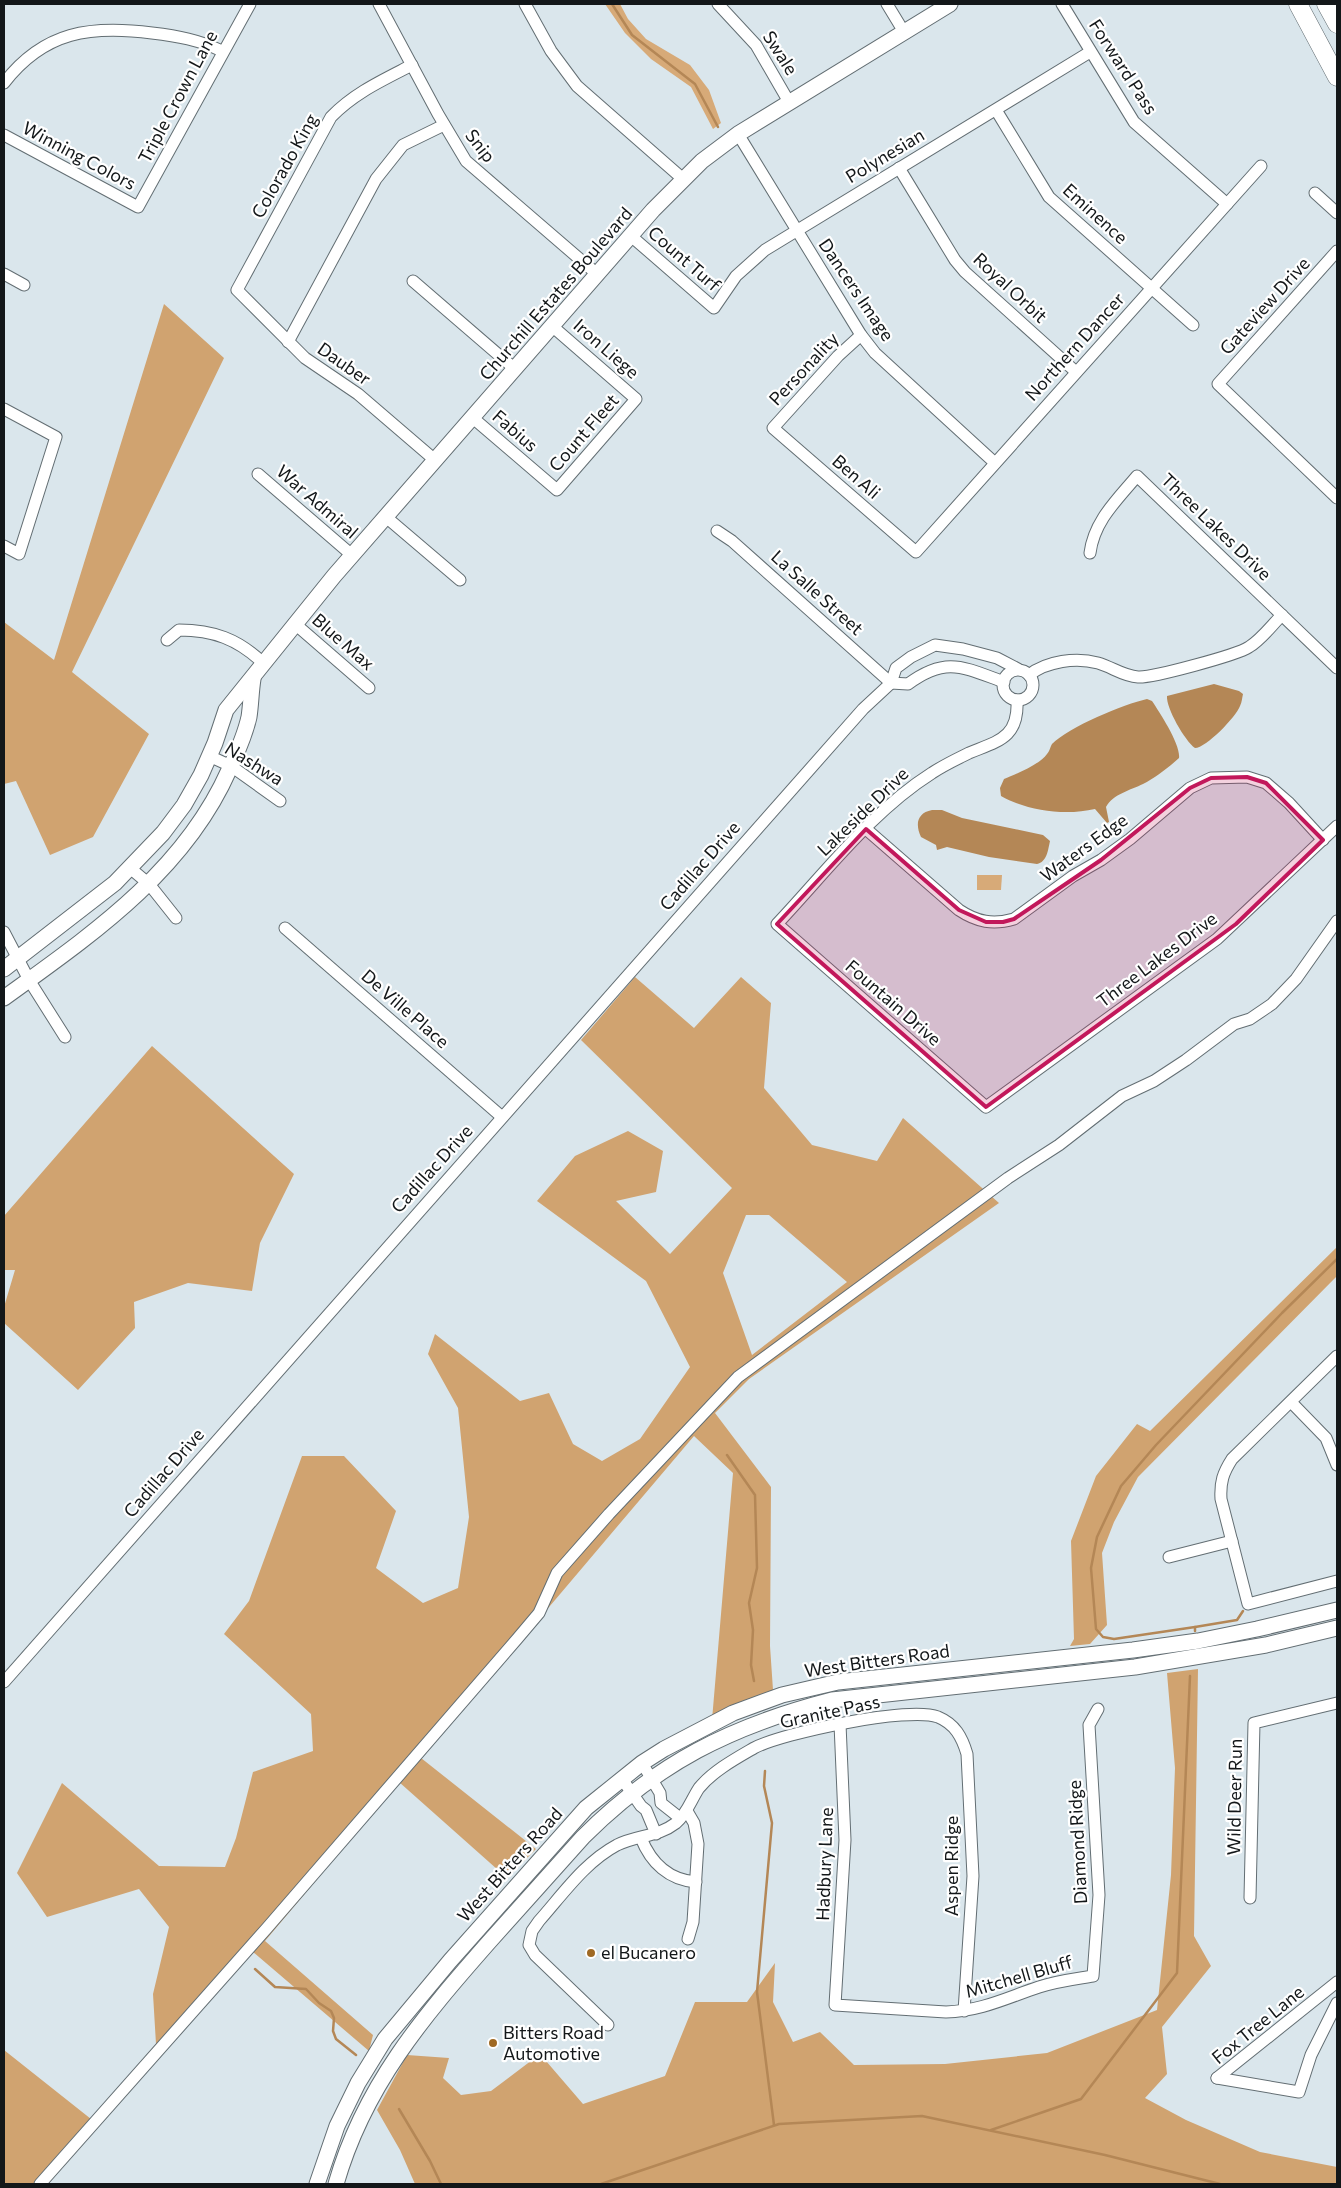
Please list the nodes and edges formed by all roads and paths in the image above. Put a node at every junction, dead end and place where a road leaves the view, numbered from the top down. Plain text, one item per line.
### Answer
1 (250, 4) edge
2 (379, 4) edge
3 (525, 4) edge
4 (718, 4) edge
5 (887, 4) edge
6 (950, 4) edge
7 (1062, 4) edge
8 (1298, 4) edge
9 (1326, 4) edge
10 (1337, 24) edge
11 (904, 32) junction
12 (222, 52) junction
13 (1090, 52) junction
14 (409, 59) junction
15 (1337, 77) edge
16 (4, 84) edge
17 (789, 102) junction
18 (996, 110) junction
19 (444, 125) junction
20 (738, 134) junction
21 (4, 135) edge
22 (1260, 166) dead end
23 (899, 168) junction
24 (683, 179) junction
25 (1315, 193) dead end
26 (1227, 204) junction
27 (138, 207) joint
28 (1337, 213) edge
29 (796, 230) junction
30 (631, 236) junction
31 (1337, 251) edge
32 (4, 274) edge
33 (597, 274) junction
34 (413, 280) dead end
35 (24, 285) dead end
36 (1152, 288) junction
37 (237, 290) joint
38 (714, 308) joint
39 (1193, 325) dead end
40 (552, 326) junction
41 (860, 335) junction
42 (288, 342) junction
43 (515, 369) junction
44 (1076, 372) junction
45 (636, 399) joint
46 (4, 409) edge
47 (473, 418) junction
48 (774, 428) joint
49 (436, 461) junction
50 (995, 463) junction
51 (258, 474) dead end
52 (558, 490) joint
53 (1337, 498) edge
54 (386, 517) junction
55 (718, 531) dead end
56 (4, 546) edge
57 (916, 552) joint
58 (1090, 553) dead end
59 (353, 556) junction
60 (460, 580) dead end
61 (1282, 615) junction
62 (294, 623) junction
63 (167, 640) dead end
64 (919, 652) junction
65 (972, 652) junction
66 (263, 663) junction
67 (1337, 668) edge
68 (967, 669) junction
69 (1018, 670) junction
70 (928, 671) junction
71 (1028, 675) junction
72 (253, 679) junction
73 (1004, 682) junction
74 (891, 683) junction
75 (369, 688) dead end
76 (1017, 700) junction
77 (209, 756) junction
78 (231, 766) junction
79 (280, 801) dead end
80 (1337, 826) edge
81 (866, 828) junction
82 (1323, 840) junction
83 (130, 868) junction
84 (148, 884) junction
85 (176, 918) dead end
86 (1337, 921) edge
87 (777, 924) joint
88 (285, 928) dead end
89 (4, 932) edge
90 (18, 958) junction
91 (4, 969) edge
92 (29, 980) junction
93 (4, 998) edge
94 (65, 1036) dead end
95 (986, 1108) joint
96 (502, 1117) junction
97 (1337, 1356) edge
98 (1291, 1402) junction
99 (1337, 1466) edge
100 (1232, 1541) junction
101 (1168, 1558) dead end
102 (1337, 1581) edge
103 (1337, 1610) edge
104 (1337, 1628) edge
105 (1133, 1650) junction
106 (1134, 1668) junction
107 (4, 1682) edge
108 (782, 1695) junction
109 (1337, 1703) edge
110 (1098, 1709) dead end
111 (785, 1712) junction
112 (840, 1724) junction
113 (952, 1725) joint
114 (642, 1763) junction
115 (652, 1778) junction
116 (622, 1779) junction
117 (632, 1793) junction
118 (661, 1804) junction
119 (646, 1810) junction
120 (684, 1815) junction
121 (656, 1834) junction
122 (641, 1838) junction
123 (696, 1882) junction
124 (1250, 1898) dead end
125 (688, 1939) dead end
126 (450, 1961) junction
127 (463, 1972) junction
128 (1093, 1976) joint
129 (1337, 1982) edge
130 (1337, 2003) edge
131 (835, 2005) joint
132 (964, 2012) junction
133 (608, 2025) dead end
134 (40, 2184) edge
135 (316, 2184) edge
136 (336, 2184) edge

1 - 12 street, Triple Crown Lane
2 - 14 street, Snip
3 - 24 street
4 - 17 street, Swale
5 - 11 street
6 - 11 main road, Churchill Estates Boulevard
7 - 13 street, Forward Pass
8 - 15 main road
9 - 10 main road
11 - 17 main road, Churchill Estates Boulevard
12 - 16 street
12 - 27 street, Triple Crown Lane
13 - 18 street, Polynesian
13 - 26 street, Forward Pass
14 - 19 street, Snip
14 - 37 street, Colorado King
17 - 20 main road, Churchill Estates Boulevard
18 - 23 street, Polynesian
18 - 36 street, Eminence
19 - 33 street, Snip
19 - 42 street
20 - 24 main road, Churchill Estates Boulevard
20 - 29 street, Dancers Image
21 - 27 street, Winning Colors
22 - 26 street, Northern Dancer
23 - 29 street, Polynesian
23 - 44 street, Royal Orbit
24 - 30 main road, Churchill Estates Boulevard
25 - 28 street
26 - 36 street, Northern Dancer
29 - 38 street, Polynesian
29 - 41 street, Dancers Image
30 - 33 main road, Churchill Estates Boulevard
30 - 38 street, Count Turf
31 - 53 street, Gateview Drive
32 - 35 street
33 - 40 main road, Churchill Estates Boulevard
34 - 43 street
36 - 39 street, Eminence
36 - 44 street, Northern Dancer
37 - 42 street, Dauber
40 - 43 main road, Churchill Estates Boulevard
40 - 45 street, Iron Liege
41 - 48 street, Personality
41 - 50 street, Dancers Image
42 - 49 street, Dauber
43 - 47 main road, Churchill Estates Boulevard
44 - 50 street, Northern Dancer
45 - 52 street, Count Fleet
46 - 56 street
47 - 49 main road, Churchill Estates Boulevard
47 - 52 street, Fabius
48 - 57 street, Ben Ali
49 - 54 main road, Churchill Estates Boulevard
50 - 57 street, Northern Dancer
51 - 59 street, War Admiral
54 - 59 main road, Churchill Estates Boulevard
54 - 60 street
55 - 74 street, La Salle Street
58 - 61 street, Three Lakes Drive
59 - 62 main road, Churchill Estates Boulevard
61 - 67 street, Three Lakes Drive
61 - 71 street
62 - 66 main road, Churchill Estates Boulevard
62 - 75 street, Blue Max
63 - 66 street
64 - 65 street
64 - 70 street
64 - 74 street
65 - 68 street
65 - 69 street
66 - 72 main road, Churchill Estates Boulevard
68 - 70 street
68 - 73 street
69 - 71 street
69 - 73 street
70 - 74 street
71 - 76 street
72 - 77 main road, Churchill Estates Boulevard
72 - 78 main road, Churchill Estates Boulevard
73 - 76 street
74 - 96 street, Cadillac Drive
76 - 81 street, Lakeside Drive
77 - 78 street, Nashwa
77 - 83 main road, Churchill Estates Boulevard
78 - 79 street, Nashwa
78 - 84 main road, Churchill Estates Boulevard
80 - 82 street, Three Lakes Drive
81 - 82 street, Waters Edge
81 - 87 street, Lakeside Drive
82 - 95 street, Three Lakes Drive
83 - 84 street
83 - 90 main road, Churchill Estates Boulevard
84 - 85 street
84 - 92 main road, Churchill Estates Boulevard
86 - 134 street
87 - 95 street, Fountain Drive
88 - 96 street, De Ville Place
89 - 90 street
90 - 91 main road, Churchill Estates Boulevard
90 - 92 street
92 - 93 main road, Churchill Estates Boulevard
92 - 94 street
96 - 107 street, Cadillac Drive
97 - 98 street
98 - 99 street
98 - 100 street
100 - 101 street
100 - 102 street
103 - 105 main road, West Bitters Road
104 - 106 main road, West Bitters Road
105 - 106 main road
105 - 108 main road, West Bitters Road
106 - 111 main road, West Bitters Road
108 - 111 main road
108 - 114 main road, West Bitters Road
109 - 124 street, Wild Deer Run
110 - 128 street, Diamond Ridge
111 - 115 main road, West Bitters Road
112 - 113 street, Granite Pass
112 - 120 street, Granite Pass
112 - 131 street, Hadbury Lane
113 - 132 street, Aspen Ridge
114 - 115 street
114 - 116 main road, West Bitters Road
115 - 117 main road, West Bitters Road
115 - 118 street
116 - 117 street
116 - 126 main road, West Bitters Road
117 - 119 street
117 - 127 main road, West Bitters Road
118 - 119 street
118 - 120 street
119 - 121 street
120 - 121 street, Granite Pass
120 - 123 street
121 - 122 street, Granite Pass
122 - 123 street
122 - 133 street, Granite Pass
123 - 125 street
126 - 127 main road
126 - 135 main road, West Bitters Road
127 - 136 main road, West Bitters Road
128 - 132 street, Mitchell Bluff
129 - 130 street, Fox Tree Lane
131 - 132 street, Mitchell Bluff

